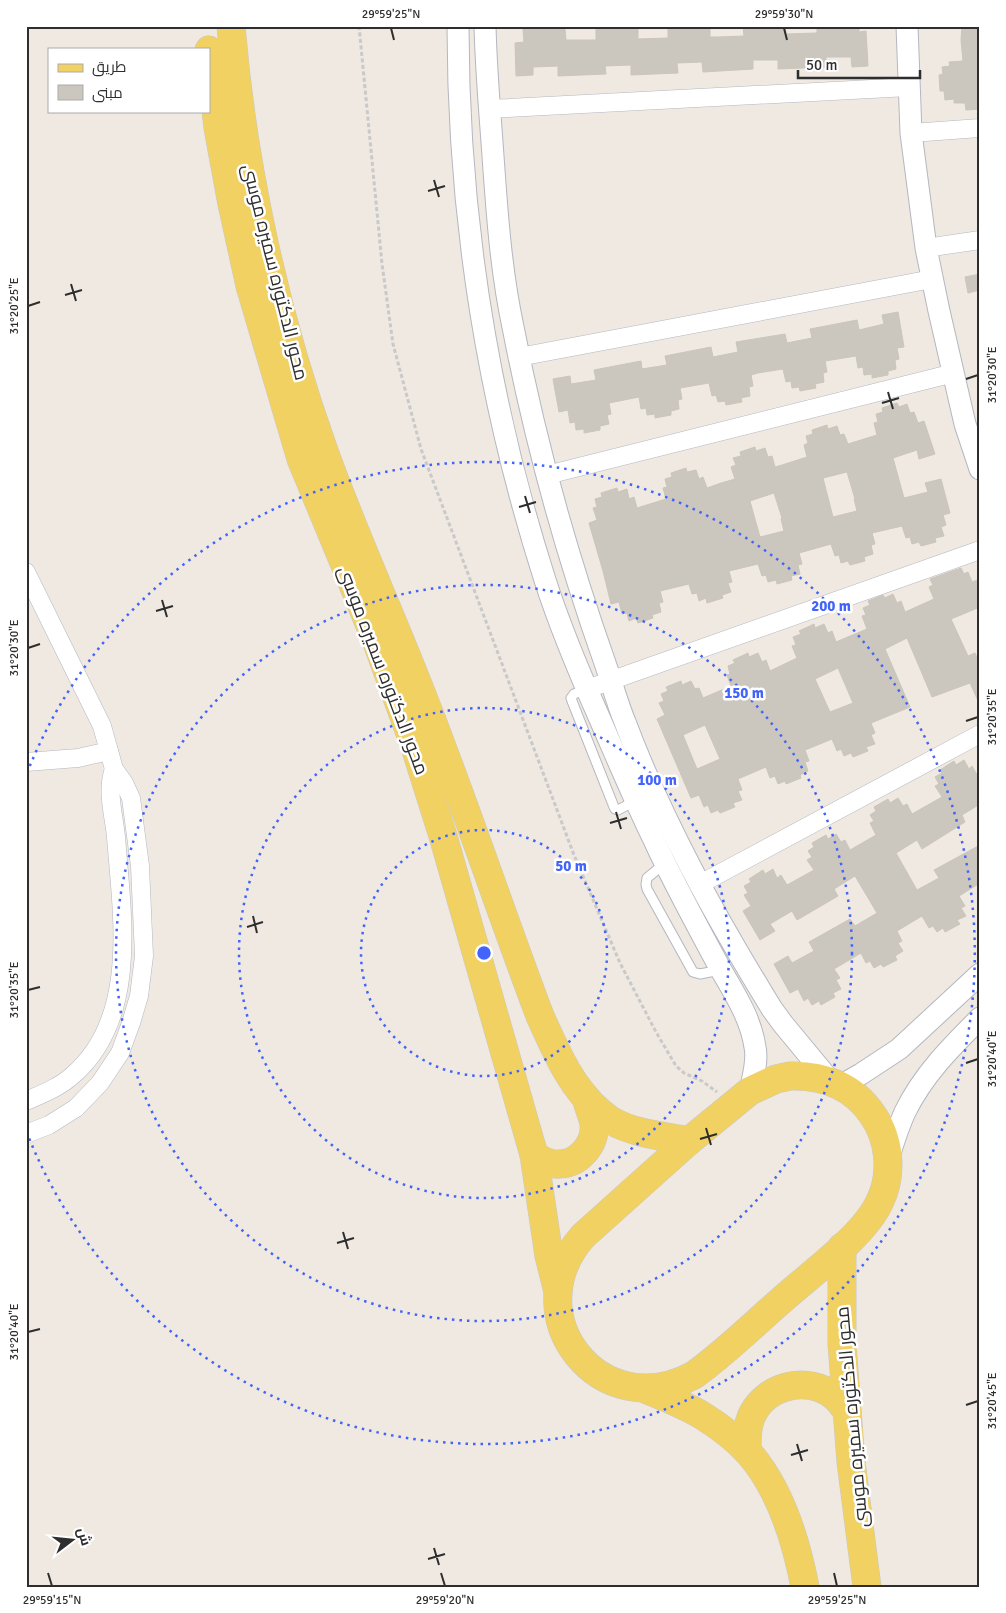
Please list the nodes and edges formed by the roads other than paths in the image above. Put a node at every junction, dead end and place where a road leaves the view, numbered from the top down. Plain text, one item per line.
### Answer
1 (207, 26) edge
2 (231, 26) edge
3 (458, 26) edge
4 (485, 26) edge
5 (907, 26) edge
6 (209, 48) edge
7 (210, 58) edge
8 (909, 87) junction
9 (490, 109) junction
10 (980, 128) edge
11 (911, 133) junction
12 (499, 237) junction
13 (470, 240) junction
14 (980, 240) edge
15 (926, 248) junction
16 (932, 279) junction
17 (519, 357) junction
18 (954, 373) junction
19 (980, 470) edge
20 (547, 475) junction
21 (980, 550) edge
22 (26, 572) edge
23 (611, 680) junction
24 (587, 689) junction
25 (980, 734) edge
26 (110, 751) junction
27 (26, 762) edge
28 (114, 769) junction
29 (700, 884) junction
30 (142, 894) junction
31 (120, 895) junction
32 (980, 974) edge
33 (980, 1018) edge
34 (836, 1084) junction
35 (741, 1099) junction
36 (26, 1101) edge
37 (587, 1101) junction
38 (26, 1134) edge
39 (690, 1141) junction
40 (534, 1155) junction
41 (888, 1159) junction
42 (842, 1247) junction
43 (558, 1292) junction
44 (645, 1389) junction
45 (847, 1411) junction
46 (747, 1451) junction
47 (806, 1587) edge
48 (867, 1587) edge

1 - 6 main road, محور الدكتوره سميره موسى
2 - 37 main road, محور الدكتوره سميره موسى
3 - 13 street
4 - 9 street
5 - 8 street
7 - 40 main road, محور الدكتوره سميره موسى
8 - 9 street
8 - 11 street
9 - 12 street
10 - 11 street
11 - 15 street
12 - 13 street
12 - 17 street
13 - 24 street
14 - 15 street
15 - 16 street
16 - 17 street
16 - 18 street
17 - 20 street
18 - 19 street
18 - 20 street
20 - 23 street
21 - 23 street
22 - 26 street
23 - 24 street
23 - 29 street
24 - 35 street
25 - 29 street
26 - 27 street
26 - 28 street
28 - 30 street
28 - 31 street
29 - 34 street
30 - 31 street
30 - 38 street
31 - 36 street
32 - 34 street
33 - 41 street
34 - 35 main road
34 - 41 main road
35 - 39 main road
37 - 39 main road, محور الدكتوره سميره موسى
37 - 40 main road
39 - 43 main road
40 - 43 main road, محور الدكتوره سميره موسى
41 - 42 main road
42 - 44 main road
42 - 45 main road, محور الدكتوره سميره موسى
43 - 44 main road
44 - 46 main road
45 - 46 main road
45 - 48 main road, محور الدكتوره سميره موسى
46 - 47 main road

